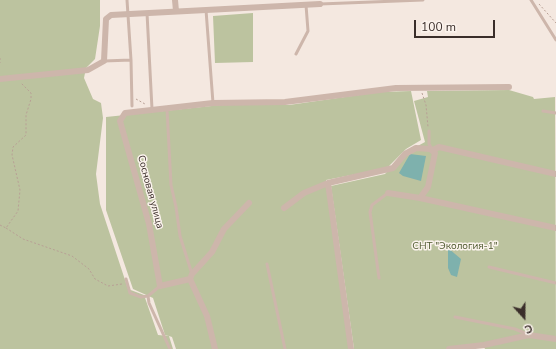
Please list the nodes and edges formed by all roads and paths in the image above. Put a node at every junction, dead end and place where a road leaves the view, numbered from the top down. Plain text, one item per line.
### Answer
1 (128, 0) edge
2 (175, 0) edge
3 (423, 0) edge
4 (531, 0) edge
5 (320, 4) joint
6 (539, 4) dead end
7 (306, 5) junction
8 (206, 10) junction
9 (176, 11) junction
10 (147, 13) junction
11 (129, 14) junction
12 (556, 24) edge
13 (556, 40) edge
14 (296, 54) dead end
15 (0, 58) edge
16 (131, 60) junction
17 (104, 61) junction
18 (0, 63) edge
19 (19, 77) junction
20 (0, 79) edge
21 (509, 87) dead end
22 (419, 88) junction
23 (132, 96) junction
24 (213, 103) junction
25 (167, 107) junction
26 (132, 109) junction
27 (152, 109) junction
28 (543, 111) dead end
29 (556, 113) edge
30 (429, 131) joint
31 (433, 150) junction
32 (556, 174) edge
33 (328, 183) junction
34 (388, 193) joint
35 (420, 198) junction
36 (249, 203) dead end
37 (284, 208) dead end
38 (0, 225) edge
39 (6, 228) junction
40 (556, 228) edge
41 (267, 264) dead end
42 (489, 267) dead end
43 (191, 277) junction
44 (379, 278) dead end
45 (126, 279) dead end
46 (556, 283) edge
47 (128, 284) junction
48 (160, 286) junction
49 (148, 296) junction
50 (455, 317) dead end
51 (529, 335) junction
52 (556, 339) edge
53 (170, 349) edge
54 (215, 349) edge
55 (285, 349) edge
56 (351, 349) edge
57 (450, 349) edge

1 - 11 lane
2 - 9 street
3 - 5 lane
4 - 13 lane
5 - 7 street
6 - 12 path
7 - 8 street
7 - 14 lane
8 - 9 street
8 - 24 lane
9 - 10 street
10 - 11 street
10 - 27 lane
11 - 16 lane
11 - 17 street
15 - 18 path
16 - 17 lane
16 - 23 lane
17 - 19 street
19 - 20 street
19 - 39 path
21 - 22 street
22 - 24 street
22 - 30 path
23 - 26 lane
23 - 27 path
24 - 25 street
25 - 27 street
25 - 43 lane
26 - 27 street
26 - 48 street, Сосновая улица
28 - 29 lane
30 - 31 lane
31 - 32 street
31 - 33 street
31 - 35 street
33 - 37 street
33 - 56 street
34 - 35 street
34 - 44 lane
35 - 40 street
36 - 43 street
38 - 39 path
39 - 47 path
41 - 55 lane
42 - 46 lane
43 - 48 street
43 - 54 street
45 - 47 lane
47 - 49 lane
48 - 49 lane
49 - 53 lane
50 - 51 lane
51 - 52 street
51 - 57 street

